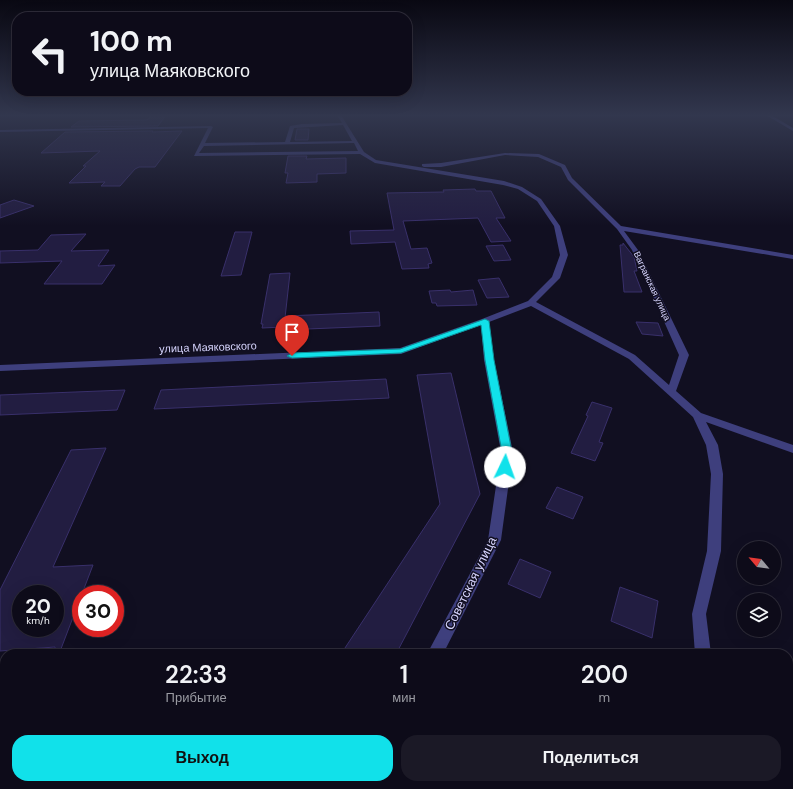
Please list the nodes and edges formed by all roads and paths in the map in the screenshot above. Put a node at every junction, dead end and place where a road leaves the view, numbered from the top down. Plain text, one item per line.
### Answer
1 (198, 152) edge
2 (361, 152) joint
3 (391, 165) junction
4 (619, 228) junction
5 (793, 257) edge
6 (530, 303) junction
7 (485, 321) junction
8 (0, 368) edge
9 (671, 392) junction
10 (697, 415) junction
11 (793, 449) edge
12 (438, 649) edge
13 (702, 649) edge

1 - 2 street
2 - 3 street
3 - 4 street, Вагранская улица
3 - 6 street
4 - 5 street
4 - 9 street, Вагранская улица
6 - 7 street, улица Маяковского
6 - 9 street
7 - 8 street, улица Маяковского
7 - 12 street, Советская улица
9 - 10 street
10 - 11 street
10 - 13 street

